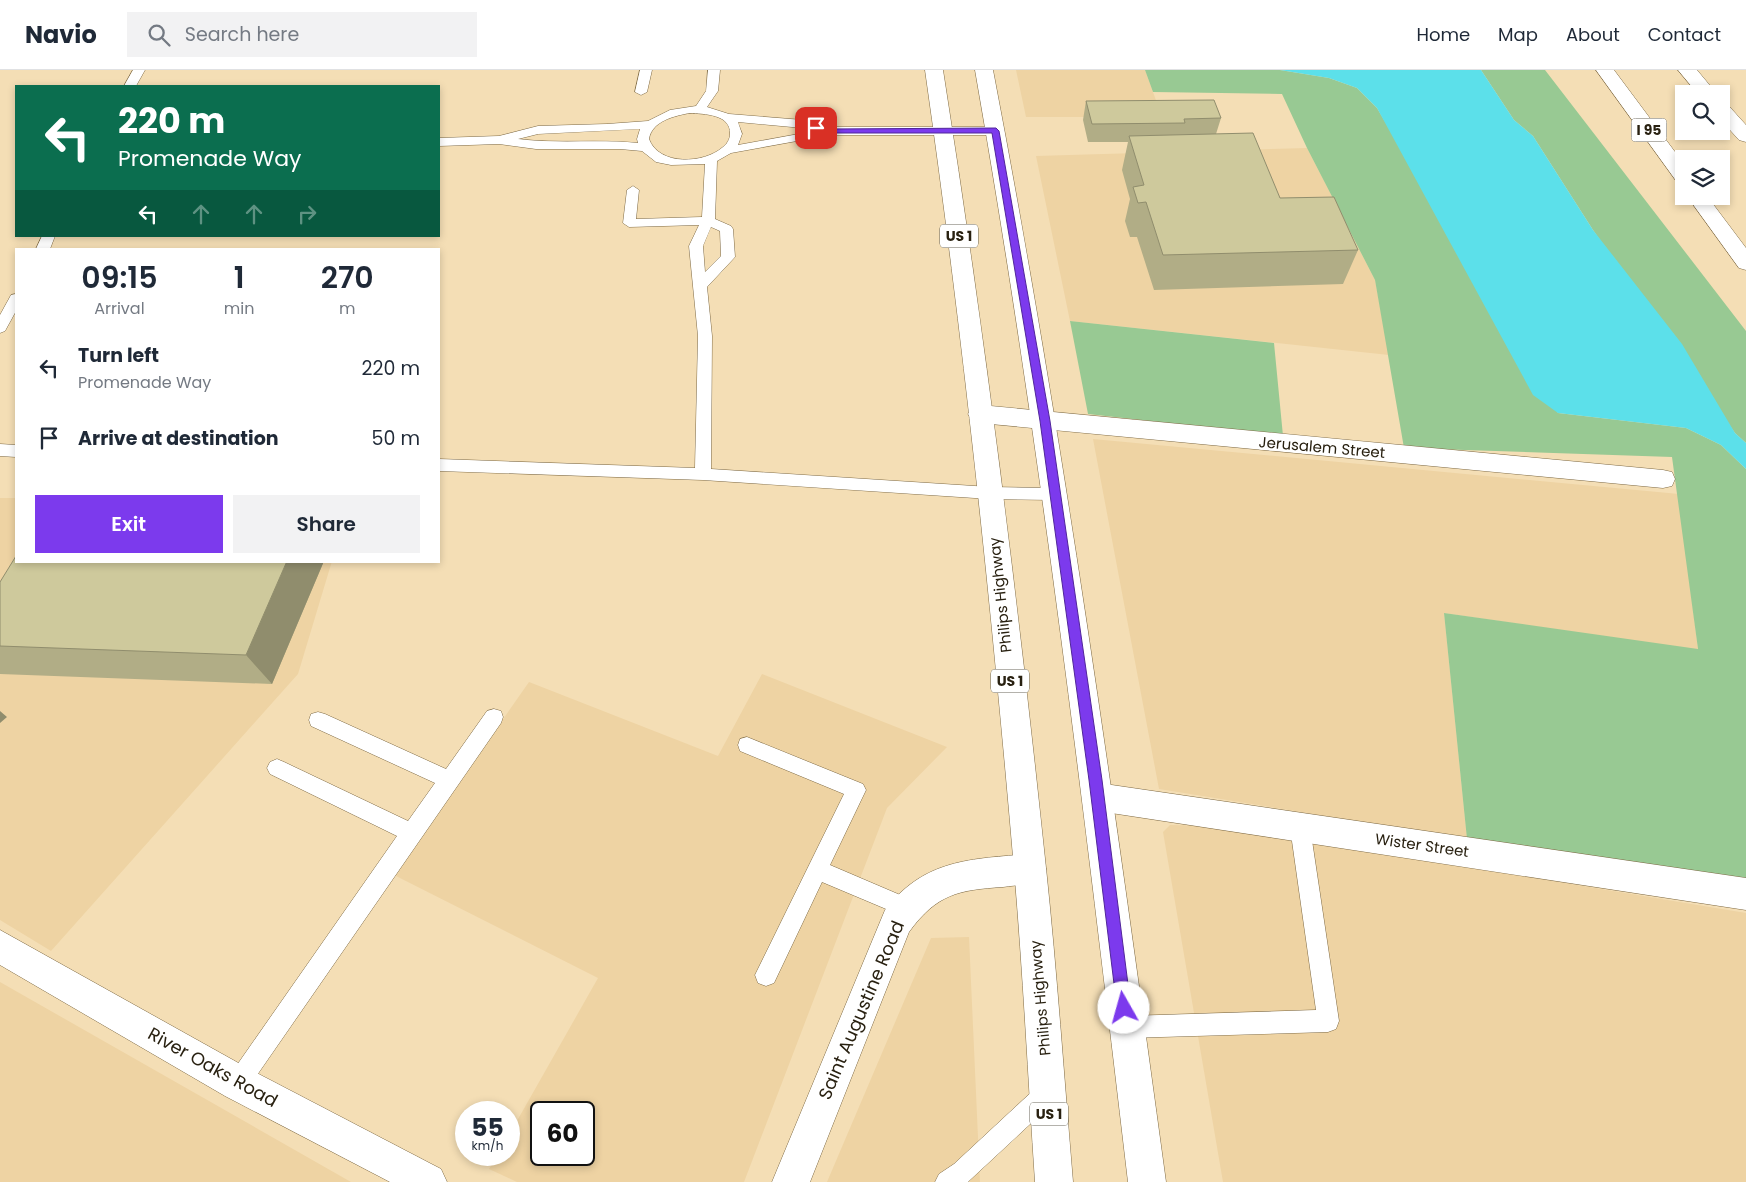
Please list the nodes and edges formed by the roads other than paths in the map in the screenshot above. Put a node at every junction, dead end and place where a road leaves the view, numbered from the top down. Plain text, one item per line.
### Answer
1 (139, 70) edge
2 (646, 70) edge
3 (714, 70) edge
4 (934, 70) edge
5 (984, 70) edge
6 (1687, 70) edge
7 (1606, 74) edge
8 (131, 85) edge
9 (1706, 85) edge
10 (641, 92) dead end
11 (699, 110) junction
12 (725, 117) junction
13 (1730, 119) edge
14 (651, 124) junction
15 (830, 131) junction
16 (942, 131) junction
17 (996, 131) junction
18 (1746, 136) edge
19 (499, 140) junction
20 (440, 142) edge
21 (646, 148) junction
22 (728, 150) junction
23 (710, 160) junction
24 (1675, 166) edge
25 (633, 190) dead end
26 (1704, 205) edge
27 (708, 221) junction
28 (1746, 263) edge
29 (700, 286) junction
30 (15, 300) edge
31 (0, 328) edge
32 (980, 414) junction
33 (1045, 421) junction
34 (0, 450) edge
35 (15, 451) edge
36 (440, 465) edge
37 (703, 474) junction
38 (1663, 479) dead end
39 (990, 493) junction
40 (1054, 494) junction
41 (494, 717) dead end
42 (318, 720) dead end
43 (747, 745) dead end
44 (277, 768) dead end
45 (449, 780) junction
46 (1098, 797) junction
47 (1300, 827) junction
48 (411, 833) junction
49 (1030, 869) junction
50 (817, 870) junction
51 (1746, 894) edge
52 (906, 907) junction
53 (0, 947) edge
54 (766, 976) dead end
55 (1127, 1027) junction
56 (238, 1083) junction
57 (1047, 1093) junction
58 (957, 1179) edge
59 (428, 1182) edge
60 (791, 1182) edge
61 (1054, 1182) edge
62 (1147, 1182) edge

1 - 8 lane
2 - 10 lane
3 - 11 lane
4 - 16 main road, Philips Highway / US 1
5 - 17 main road
6 - 9 main road
7 - 24 main road, I 95
11 - 12 lane
11 - 14 lane
12 - 15 lane
12 - 22 lane
13 - 18 main road
14 - 19 lane
14 - 21 lane
15 - 16 lane
15 - 22 lane
16 - 17 lane
16 - 32 main road, Philips Highway / US 1
17 - 33 main road
19 - 20 lane
19 - 21 lane
21 - 23 lane
22 - 23 lane
23 - 27 lane
25 - 27 lane
26 - 28 main road
27 - 29 lane
27 - 29 lane
29 - 37 lane
30 - 31 lane
32 - 33 main road, Jerusalem Street
32 - 39 main road, Philips Highway / US 1
33 - 38 main road, Jerusalem Street
33 - 40 main road
34 - 35 lane
36 - 37 lane
37 - 39 lane
39 - 40 lane
39 - 49 main road, Philips Highway / US 1
40 - 46 main road
41 - 45 lane
42 - 45 lane
43 - 50 lane
44 - 48 lane
45 - 48 lane
46 - 47 main road, Wister Street
46 - 55 main road
47 - 51 main road, Wister Street
47 - 55 lane
48 - 56 lane
49 - 52 main road, Saint Augustine Road
49 - 57 main road, Philips Highway / US 1
50 - 52 lane
50 - 54 lane
52 - 60 main road, Saint Augustine Road
53 - 56 main road, River Oaks Road
55 - 62 main road
56 - 59 main road, River Oaks Road
57 - 58 lane
57 - 61 main road, Philips Highway / US 1

